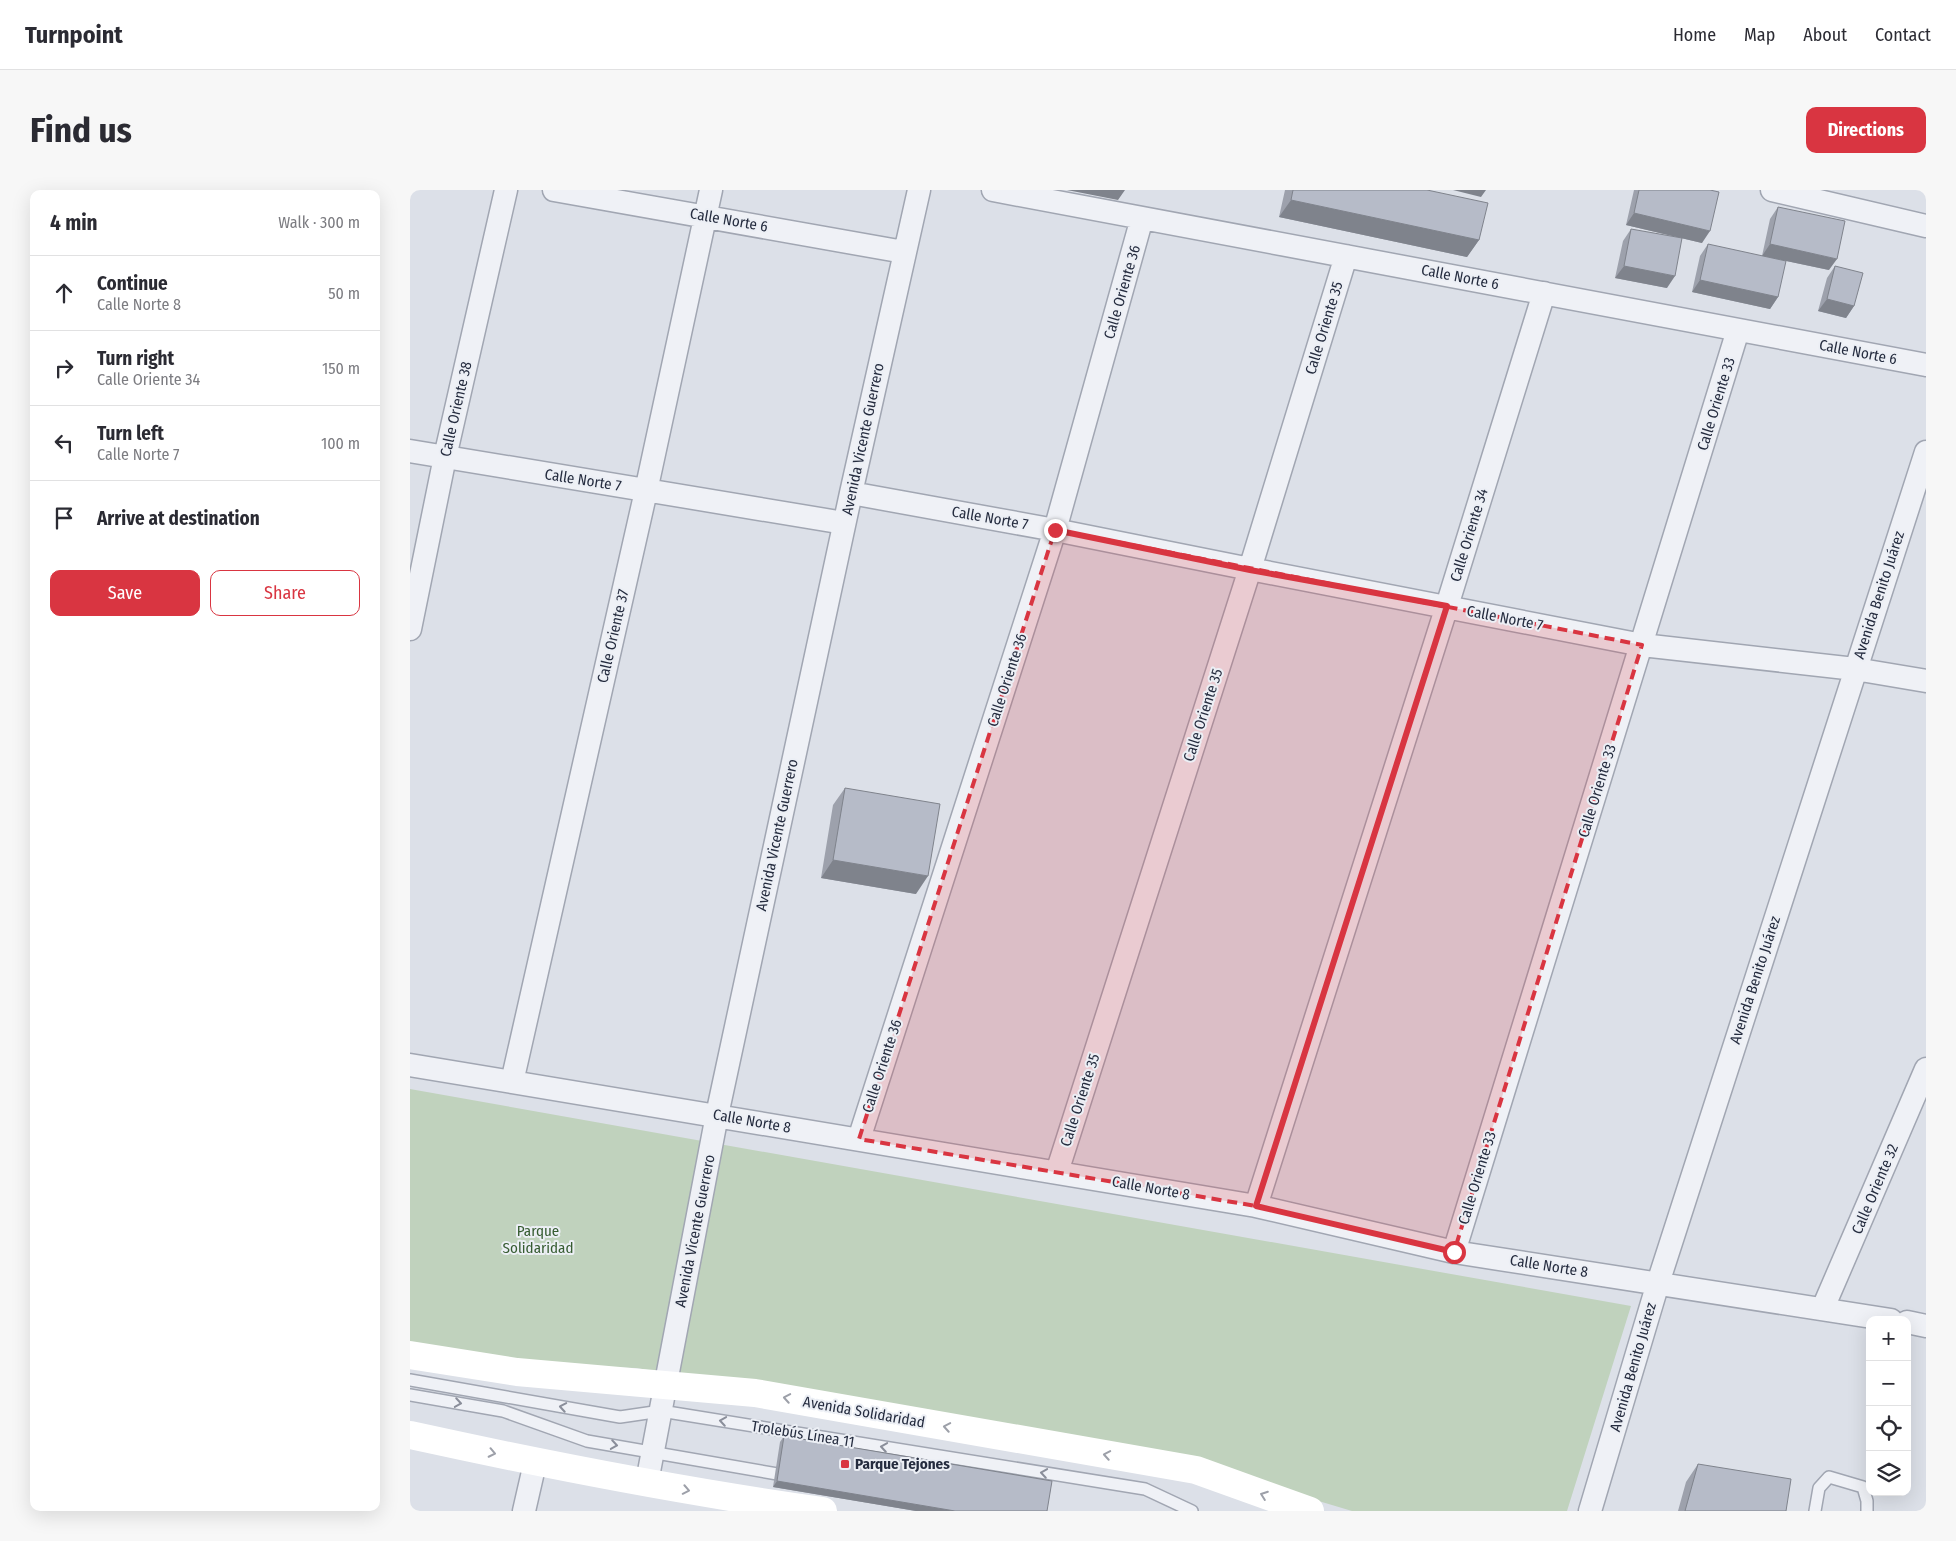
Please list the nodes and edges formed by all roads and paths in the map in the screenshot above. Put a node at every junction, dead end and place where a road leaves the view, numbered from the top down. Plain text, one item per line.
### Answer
1 (506, 190) edge
2 (554, 190) edge
3 (711, 190) edge
4 (919, 190) edge
5 (993, 190) edge
6 (1783, 191) edge
7 (706, 216) junction
8 (1142, 218) junction
9 (1926, 226) edge
10 (904, 252) junction
11 (1346, 256) junction
12 (1544, 293) junction
13 (1738, 330) junction
14 (1926, 365) edge
15 (410, 451) edge
16 (1926, 452) edge
17 (445, 457) junction
18 (646, 490) junction
19 (851, 493) junction
20 (844, 523) junction
21 (1055, 530) junction
22 (1250, 570) junction
23 (1447, 606) junction
24 (410, 629) edge
25 (1642, 644) junction
26 (1855, 669) junction
27 (1926, 682) edge
28 (410, 1064) edge
29 (1926, 1069) edge
30 (512, 1082) junction
31 (717, 1115) junction
32 (859, 1139) junction
33 (1057, 1172) junction
34 (1256, 1206) junction
35 (1454, 1252) junction
36 (1658, 1283) junction
37 (1823, 1308) junction
38 (1868, 1316) edge
39 (1911, 1323) edge
40 (1926, 1326) edge
41 (410, 1355) edge
42 (410, 1380) edge
43 (410, 1395) edge
44 (664, 1398) junction
45 (410, 1435) edge
46 (653, 1452) junction
47 (535, 1463) junction
48 (799, 1478) edge
49 (647, 1482) junction
50 (715, 1504) edge
51 (524, 1511) edge
52 (823, 1511) edge
53 (1192, 1511) edge
54 (1310, 1511) edge
55 (1590, 1511) edge
56 (1815, 1511) edge
57 (1867, 1511) edge

1 - 17 street, Calle Oriente 38
2 - 7 street, Calle Norte 6
3 - 7 street, Calle Oriente 37
4 - 10 street, Avenida Vicente Guerrero
5 - 8 street, Calle Norte 6
6 - 9 street
7 - 10 street, Calle Norte 6
7 - 18 street, Calle Oriente 37
8 - 11 street, Calle Norte 6
8 - 21 street, Calle Oriente 36
10 - 19 street, Avenida Vicente Guerrero
11 - 12 street, Calle Norte 6
11 - 22 street, Calle Oriente 35
12 - 13 street, Calle Norte 6
12 - 23 street, Calle Oriente 34
13 - 14 street, Calle Norte 6
13 - 25 street, Calle Oriente 33
15 - 17 street, Calle Norte 7
16 - 26 street, Avenida Benito Juárez
17 - 18 street, Calle Norte 7
17 - 24 street, Calle Oriente 38
18 - 20 street, Calle Norte 7
18 - 30 street, Calle Oriente 37
19 - 20 street, Avenida Vicente Guerrero
19 - 21 street, Calle Norte 7
20 - 31 street, Avenida Vicente Guerrero
21 - 22 street, Calle Norte 7
21 - 32 street, Calle Oriente 36
22 - 23 street, Calle Norte 7
22 - 33 street, Calle Oriente 35
23 - 25 street, Calle Norte 7
23 - 34 street, Calle Oriente 34
25 - 26 street, Calle Norte 7
25 - 35 street, Calle Oriente 33
26 - 27 street, Calle Norte 7
26 - 36 street, Avenida Benito Juárez
28 - 30 street, Calle Norte 8
29 - 37 street, Calle Oriente 32
30 - 31 street, Calle Norte 8
31 - 32 street, Calle Norte 8
31 - 44 street, Avenida Vicente Guerrero
32 - 33 street, Calle Norte 8
33 - 34 street, Calle Norte 8
34 - 35 street, Calle Norte 8
35 - 36 street, Calle Norte 8
36 - 37 street, Calle Norte 8
36 - 55 street, Avenida Benito Juárez
37 - 38 street, Calle Norte 8
39 - 40 street
41 - 44 street, Avenida Solidaridad
44 -> 42 lane, Trolebús Línea 11
43 -> 46 lane
44 - 46 street, Avenida Vicente Guerrero
53 -> 44 lane, Trolebús Línea 11
54 -> 44 street, Avenida Solidaridad
45 -> 47 street
46 - 48 lane
46 - 49 street, Avenida Vicente Guerrero
47 - 49 street
47 - 51 street
49 -> 50 street
50 - 52 street
56 - 57 lane

